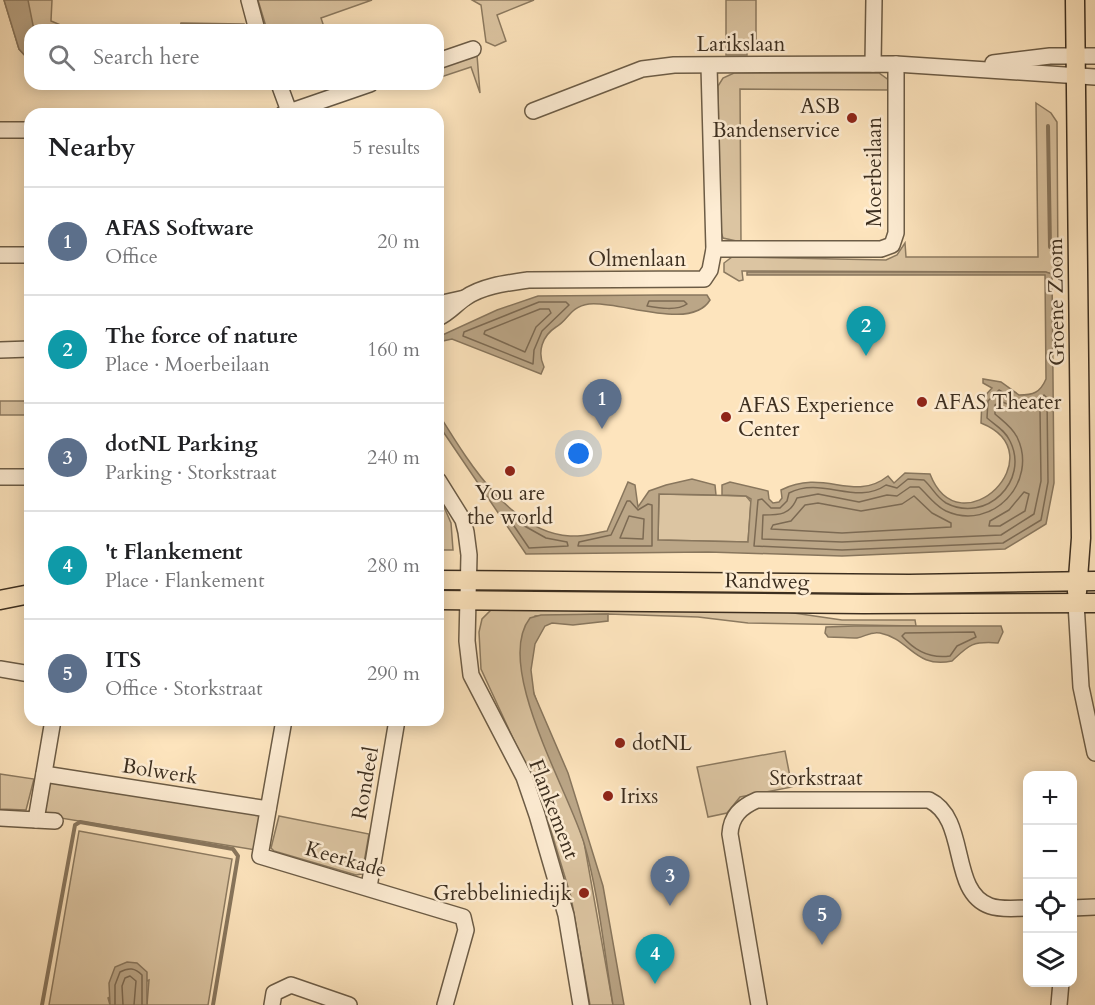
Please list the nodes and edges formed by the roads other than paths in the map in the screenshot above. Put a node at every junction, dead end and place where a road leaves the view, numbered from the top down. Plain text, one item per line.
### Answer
1 (249, 0) edge
2 (874, 0) edge
3 (1075, 0) edge
4 (255, 24) edge
5 (473, 49) dead end
6 (1074, 56) junction
7 (1095, 56) edge
8 (444, 59) edge
9 (873, 64) junction
10 (896, 64) junction
11 (709, 66) junction
12 (957, 67) junction
13 (1074, 77) junction
14 (1095, 77) edge
15 (281, 90) edge
16 (353, 90) edge
17 (286, 108) edge
18 (301, 108) edge
19 (533, 111) dead end
20 (0, 130) edge
21 (24, 130) edge
22 (714, 249) junction
23 (0, 255) edge
24 (24, 255) edge
25 (465, 298) junction
26 (444, 302) edge
27 (444, 315) edge
28 (0, 350) edge
29 (24, 350) edge
30 (0, 477) edge
31 (24, 477) edge
32 (444, 490) edge
33 (444, 580) edge
34 (468, 581) junction
35 (1087, 581) edge
36 (24, 595) edge
37 (0, 600) edge
38 (444, 600) edge
39 (467, 600) junction
40 (1076, 603) junction
41 (1095, 603) edge
42 (0, 669) edge
43 (24, 673) edge
44 (52, 726) edge
45 (283, 726) edge
46 (396, 726) edge
47 (1095, 753) edge
48 (44, 774) junction
49 (268, 809) junction
50 (0, 818) edge
51 (36, 820) junction
52 (55, 821) dead end
53 (369, 887) junction
54 (1095, 907) edge
55 (1023, 908) edge
56 (1077, 908) edge
57 (1061, 987) edge
58 (272, 1005) edge
59 (349, 1005) edge
60 (446, 1005) edge
61 (581, 1005) edge
62 (759, 1005) edge
63 (1059, 1005) edge

1 - 4 street
2 - 9 street
3 - 6 main road, Groene Zoom
5 - 8 street
6 - 7 street, Larikslaan
6 - 12 street, Larikslaan
6 - 13 main road, Groene Zoom
9 - 10 street, Larikslaan
9 - 11 street, Larikslaan
10 - 12 street, Larikslaan
10 - 22 street, Moerbeilaan
11 - 19 street, Larikslaan
11 - 22 street, Olmenlaan
12 - 13 street, Larikslaan
13 - 14 street, Larikslaan
13 - 35 main road, Groene Zoom
15 - 17 street
16 - 18 street
20 - 21 street
22 - 25 street, Olmenlaan
23 - 24 street
25 - 26 street, Olmenlaan
25 - 27 street, Olmenlaan
28 - 29 street
30 - 31 street
32 - 34 street, Flankement
33 - 34 main road, Randweg
34 - 35 main road, Randweg
34 - 39 street, Flankement
35 - 40 main road, Groene Zoom
36 - 37 main road
38 - 39 main road, Randweg
39 - 40 main road, Randweg
39 - 61 street, Flankement
40 - 41 main road, Randweg
40 - 47 street
42 - 43 street
44 - 48 street
45 - 49 street, Keerkade
46 - 53 street, Rondeel
48 - 49 street, Bolwerk
48 - 51 street
49 - 53 street, Keerkade
50 - 51 street
51 - 52 street
53 - 60 street, Keerkade
54 - 56 street
55 - 62 street, Storkstraat
57 - 63 street
58 - 59 street

